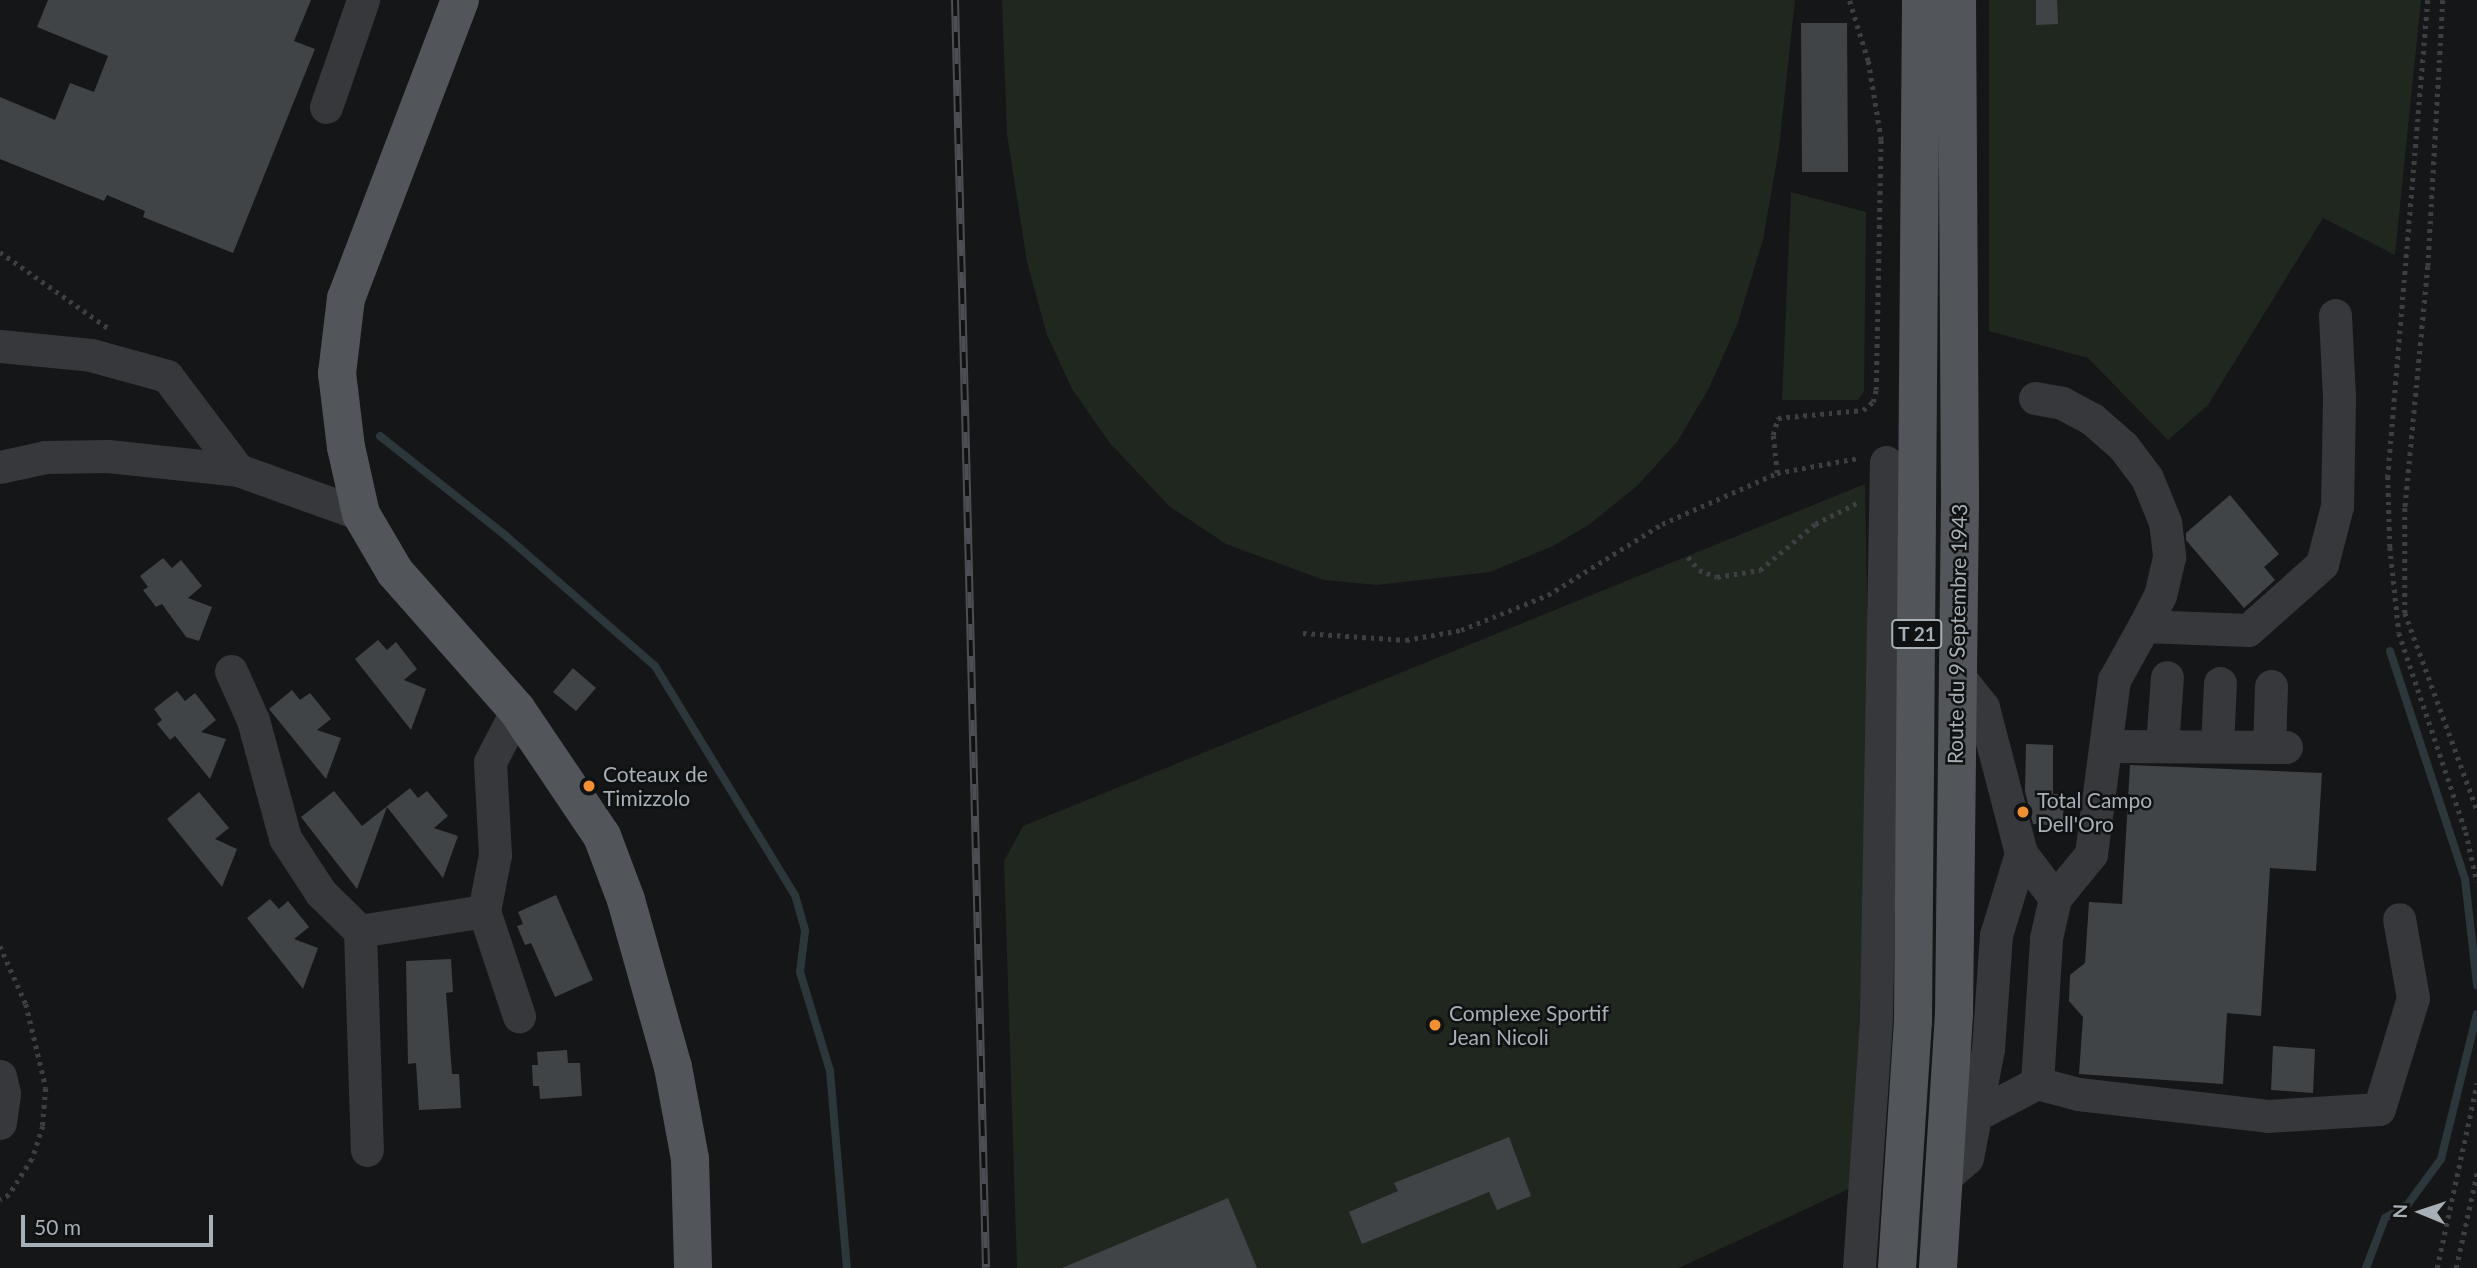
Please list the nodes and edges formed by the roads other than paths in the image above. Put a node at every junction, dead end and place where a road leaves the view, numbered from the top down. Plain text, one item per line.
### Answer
1 (363, 0) edge
2 (460, 0) edge
3 (1921, 0) edge
4 (1957, 0) edge
5 (326, 107) dead end
6 (2335, 315) dead end
7 (0, 346) edge
8 (2035, 398) dead end
9 (0, 467) edge
10 (239, 470) junction
11 (1887, 478) road end
12 (361, 514) junction
13 (2144, 626) junction
14 (232, 670) dead end
15 (1955, 672) junction
16 (2166, 677) dead end
17 (2220, 682) dead end
18 (2271, 686) dead end
19 (517, 710) junction
20 (2106, 746) junction
21 (2162, 746) junction
22 (2217, 746) junction
23 (2021, 853) junction
24 (2055, 898) junction
25 (484, 911) junction
26 (2399, 919) dead end
27 (360, 931) junction
28 (519, 1016) dead end
29 (0, 1076) edge
30 (2037, 1083) junction
31 (1972, 1117) junction
32 (0, 1123) edge
33 (367, 1150) dead end
34 (1944, 1178) junction
35 (693, 1268) edge
36 (1859, 1268) edge
37 (1897, 1268) edge
38 (1938, 1268) edge

1 - 5 street
2 - 12 main road
3 - 37 main road, Route du 9 Septembre 1943 / T 21
4 - 15 main road, Route du 9 Septembre 1943 / T 21
6 - 13 street
7 - 10 street
8 - 13 street
9 - 10 street
10 - 12 street
11 - 36 street
12 - 19 main road
13 - 20 street
14 - 27 street
15 - 23 street
15 - 34 main road, Route du 9 Septembre 1943 / T 21
16 - 21 street
17 - 22 street
18 - 22 street
19 - 25 street
19 - 35 main road
20 - 21 street
20 - 24 street
21 - 22 street
23 - 24 street
23 - 31 street
24 - 30 street
25 - 27 street
25 - 28 street
26 - 30 street
27 - 33 street
29 - 32 street
30 - 31 street
31 - 34 street
34 - 38 main road, Route du 9 Septembre 1943 / T 21

